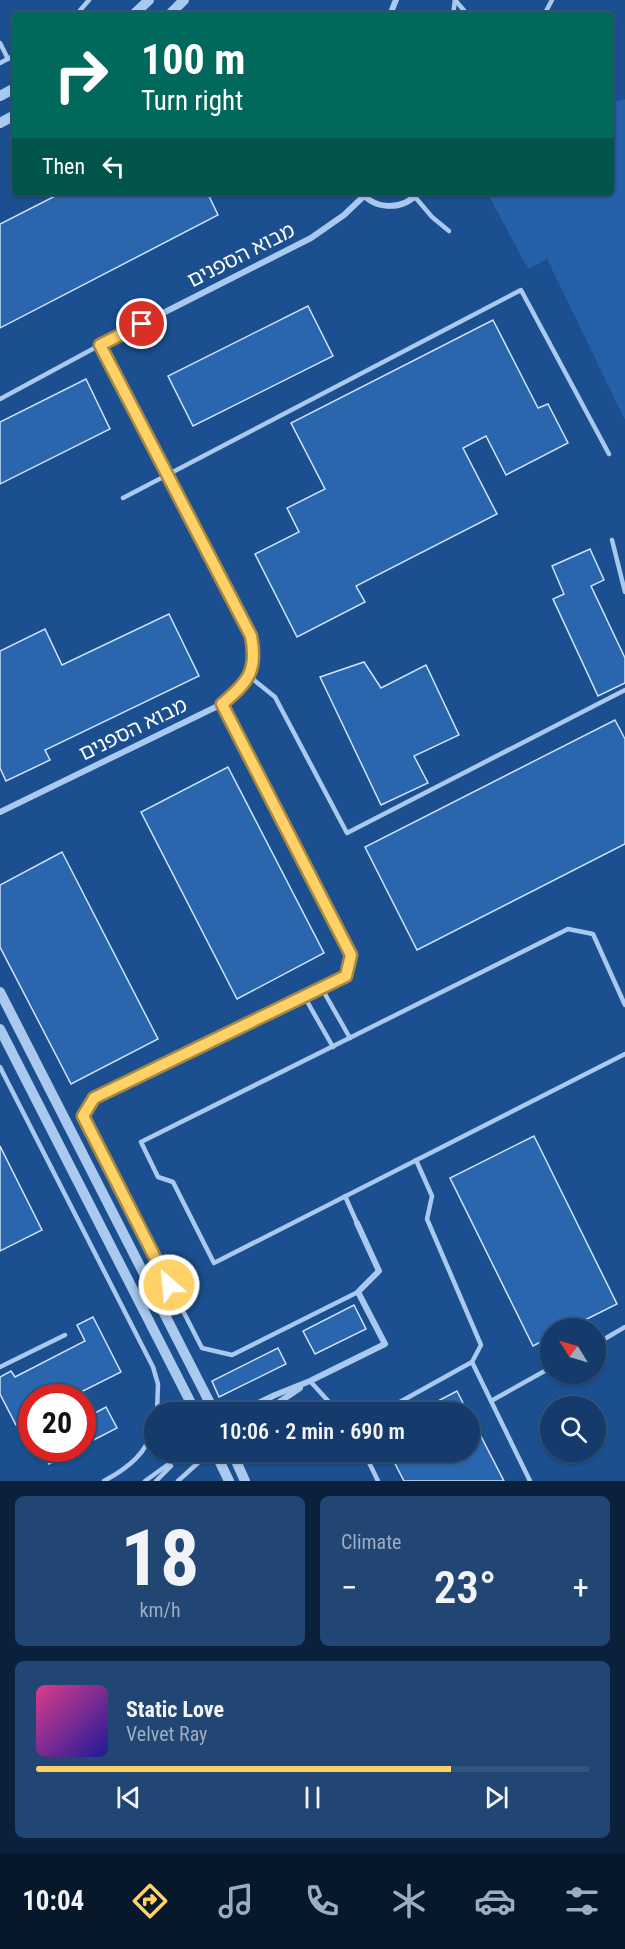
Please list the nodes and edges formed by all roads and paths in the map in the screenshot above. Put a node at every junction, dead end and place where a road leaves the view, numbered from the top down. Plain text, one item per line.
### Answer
1 (89, 0) edge
2 (149, 0) edge
3 (184, 0) edge
4 (455, 0) edge
5 (79, 12) edge
6 (136, 12) edge
7 (172, 12) edge
8 (465, 12) edge
9 (0, 43) edge
10 (12, 57) edge
11 (8, 59) junction
12 (0, 63) edge
13 (362, 195) edge
14 (364, 195) edge
15 (416, 195) edge
16 (418, 195) edge
17 (449, 231) dead end
18 (100, 345) junction
19 (0, 399) edge
20 (609, 454) dead end
21 (168, 476) junction
22 (123, 498) dead end
23 (612, 540) dead end
24 (625, 592) edge
25 (249, 676) junction
26 (625, 690) edge
27 (222, 704) junction
28 (0, 812) edge
29 (321, 987) junction
30 (0, 992) edge
31 (304, 996) junction
32 (625, 1005) edge
33 (0, 1029) edge
34 (350, 1038) junction
35 (333, 1047) junction
36 (625, 1054) edge
37 (0, 1066) edge
38 (416, 1160) junction
39 (345, 1196) junction
40 (357, 1223) joint
41 (358, 1292) junction
42 (625, 1328) edge
43 (65, 1335) dead end
44 (606, 1338) edge
45 (472, 1362) junction
46 (0, 1367) edge
47 (540, 1374) edge
48 (310, 1382) junction
49 (491, 1401) junction
50 (157, 1402) edge
51 (190, 1402) edge
52 (208, 1402) edge
53 (260, 1402) edge
54 (280, 1402) edge
55 (329, 1402) edge
56 (400, 1402) edge
57 (144, 1449) edge
58 (172, 1462) edge
59 (174, 1462) edge
60 (199, 1462) edge
61 (220, 1462) edge
62 (236, 1462) edge
63 (369, 1462) edge
64 (104, 1481) edge
65 (145, 1481) edge
66 (156, 1481) edge
67 (178, 1481) edge
68 (229, 1481) edge
69 (245, 1481) edge
70 (378, 1481) edge
71 (530, 1481) edge

1 - 5 lane
2 - 6 street
3 - 7 street
4 - 8 lane
9 - 11 lane
10 - 11 lane
11 - 12 lane
13 - 18 street, מבוא הספנים
14 - 15 street
16 - 17 lane
18 - 19 lane
18 - 21 street
20 - 21 lane
21 - 22 lane
21 - 25 street
23 - 24 lane
25 - 26 lane
25 - 27 street, מבוא הספנים
27 - 28 street, מבוא הספנים
27 - 29 lane
29 - 31 lane
29 - 34 lane
30 - 52 street
31 - 35 lane
31 - 41 lane
32 - 34 lane
33 - 51 street
34 - 35 lane
35 - 39 lane
36 - 38 lane
37 - 50 lane
38 - 39 lane
38 - 45 lane
39 - 40 lane
40 - 41 street
41 - 48 street
42 - 44 lane
43 - 46 lane
45 - 49 lane
45 - 56 lane
47 - 49 lane
48 - 53 street
48 - 54 street
48 - 55 lane
49 - 71 lane
57 - 64 lane
58 - 65 lane
59 - 66 lane
60 - 67 lane
61 - 68 street
62 - 69 street
63 - 70 lane

